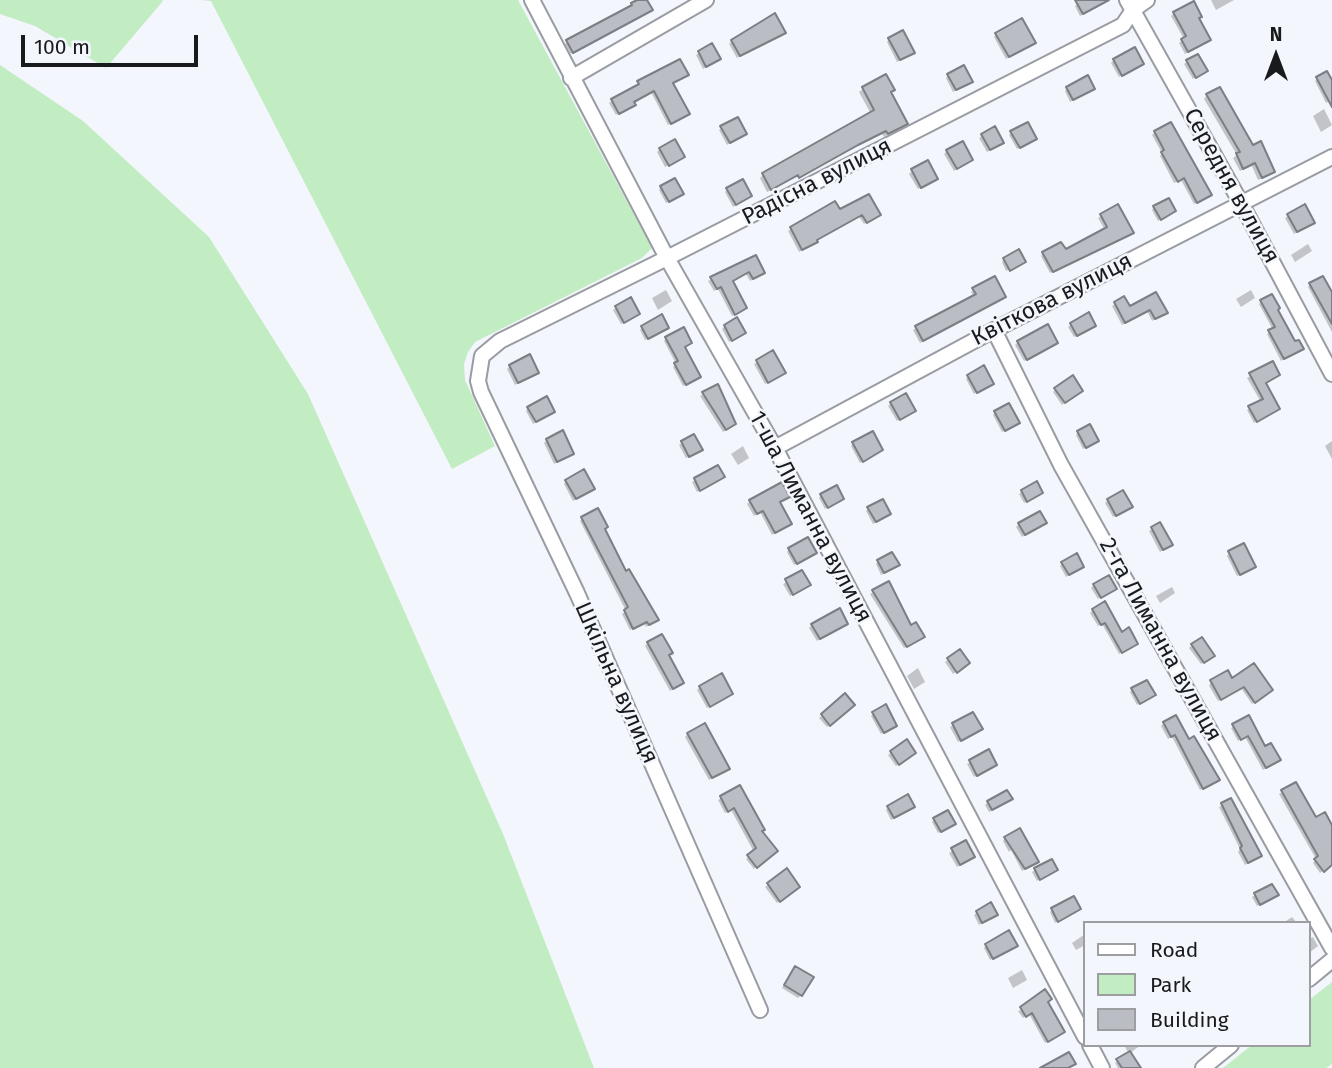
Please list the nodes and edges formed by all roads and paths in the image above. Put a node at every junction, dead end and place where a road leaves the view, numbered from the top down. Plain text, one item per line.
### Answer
1 (532, 0) edge
2 (706, 0) edge
3 (1147, 0) edge
4 (1130, 5) edge
5 (571, 78) junction
6 (1332, 157) edge
7 (1241, 202) junction
8 (667, 258) junction
9 (994, 330) junction
10 (482, 356) joint
11 (1332, 374) edge
12 (775, 448) junction
13 (1332, 948) edge
14 (1332, 960) edge
15 (1311, 977) edge
16 (760, 1010) dead end
17 (1084, 1035) edge
18 (1091, 1047) edge
19 (1229, 1047) edge
20 (1102, 1068) edge
21 (1203, 1068) edge

1 - 5 street, 1-ша Лиманна вулиця
2 - 5 street
3 - 4 street, Радісна вулиця
4 - 7 street, Середня вулиця
4 - 8 street, Радісна вулиця
5 - 8 street, 1-ша Лиманна вулиця
6 - 7 street, Квіткова вулиця
7 - 9 street, Квіткова вулиця
7 - 11 street, Середня вулиця
8 - 10 street, Радісна вулиця
8 - 12 street, 1-ша Лиманна вулиця
9 - 12 street, Квіткова вулиця
9 - 13 street, 2-га Лиманна вулиця
10 - 16 street, Шкільна вулиця
12 - 17 street, 1-ша Лиманна вулиця
14 - 15 street
18 - 20 street
19 - 21 street

